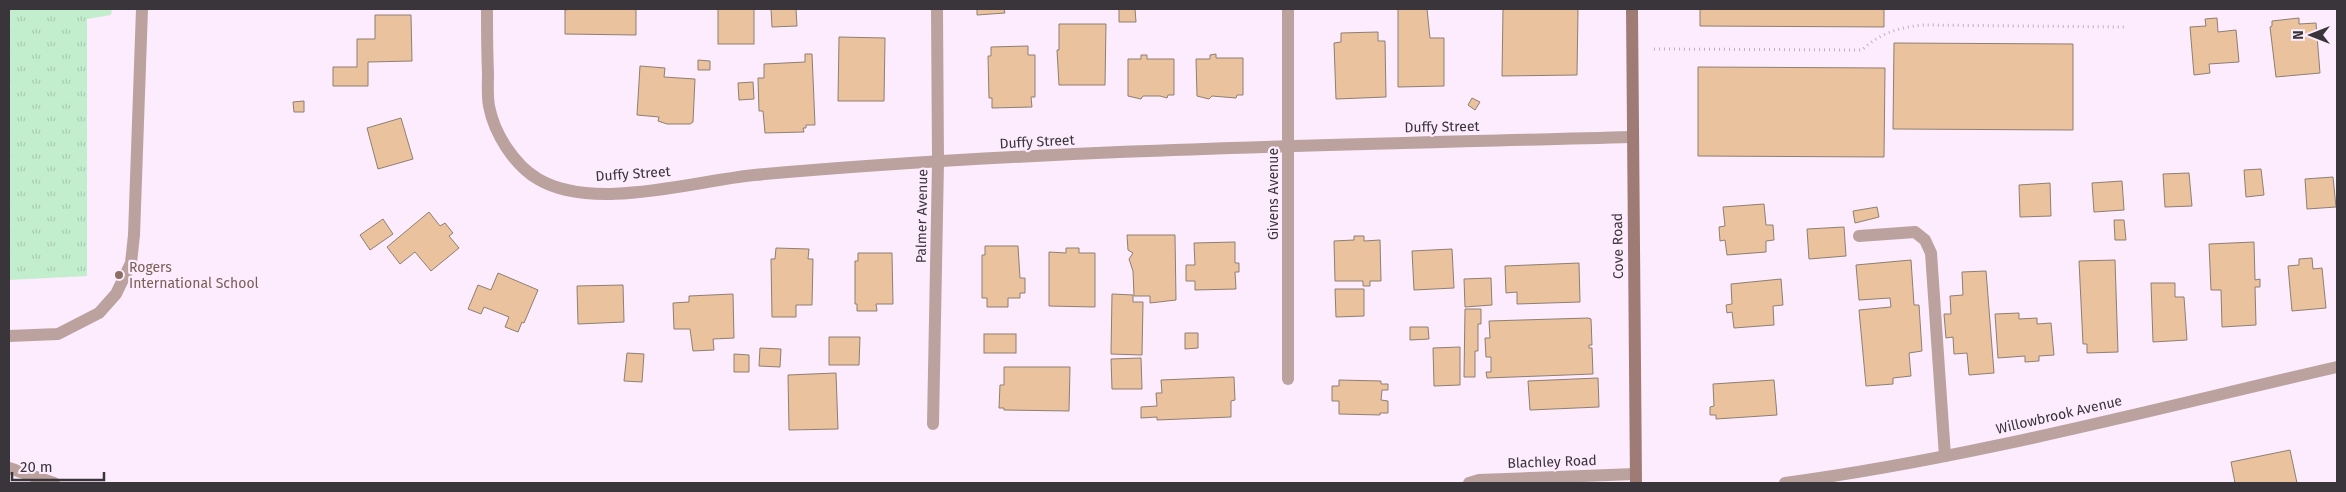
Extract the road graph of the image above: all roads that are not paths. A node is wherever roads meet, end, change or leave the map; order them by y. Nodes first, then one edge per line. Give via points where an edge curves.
1 (142, 9) edge
2 (487, 9) edge
3 (937, 9) edge
4 (1288, 9) edge
5 (1632, 9) edge
6 (1632, 137) junction
7 (1288, 146) junction
8 (938, 162) junction
9 (1860, 236) dead end
10 (9, 336) edge
11 (2337, 367) edge
12 (1288, 379) dead end
13 (933, 424) dead end
14 (1945, 456) junction
15 (9, 468) edge
16 (1636, 479) edge
17 (54, 483) edge
18 (1469, 483) edge
19 (1785, 483) edge

1 - 10 street via 131,263 116,294 99,313 58,334
2 - 8 street, Duffy Street via 489,106 499,133 513,157 538,179 567,190 602,194 751,176
3 - 8 street, Palmer Avenue
4 - 7 street, Givens Avenue
5 - 6 main road, Cove Road
6 - 7 street, Duffy Street
6 - 16 main road, Cove Road
7 - 8 street, Duffy Street
7 - 12 street, Givens Avenue
8 - 13 street, Palmer Avenue
9 - 14 street via 1915,232 1925,240 1931,253
11 - 14 street, Willowbrook Avenue
14 - 19 street, Willowbrook Avenue
15 - 17 street
16 - 18 street, Blachley Road via 1479,480

